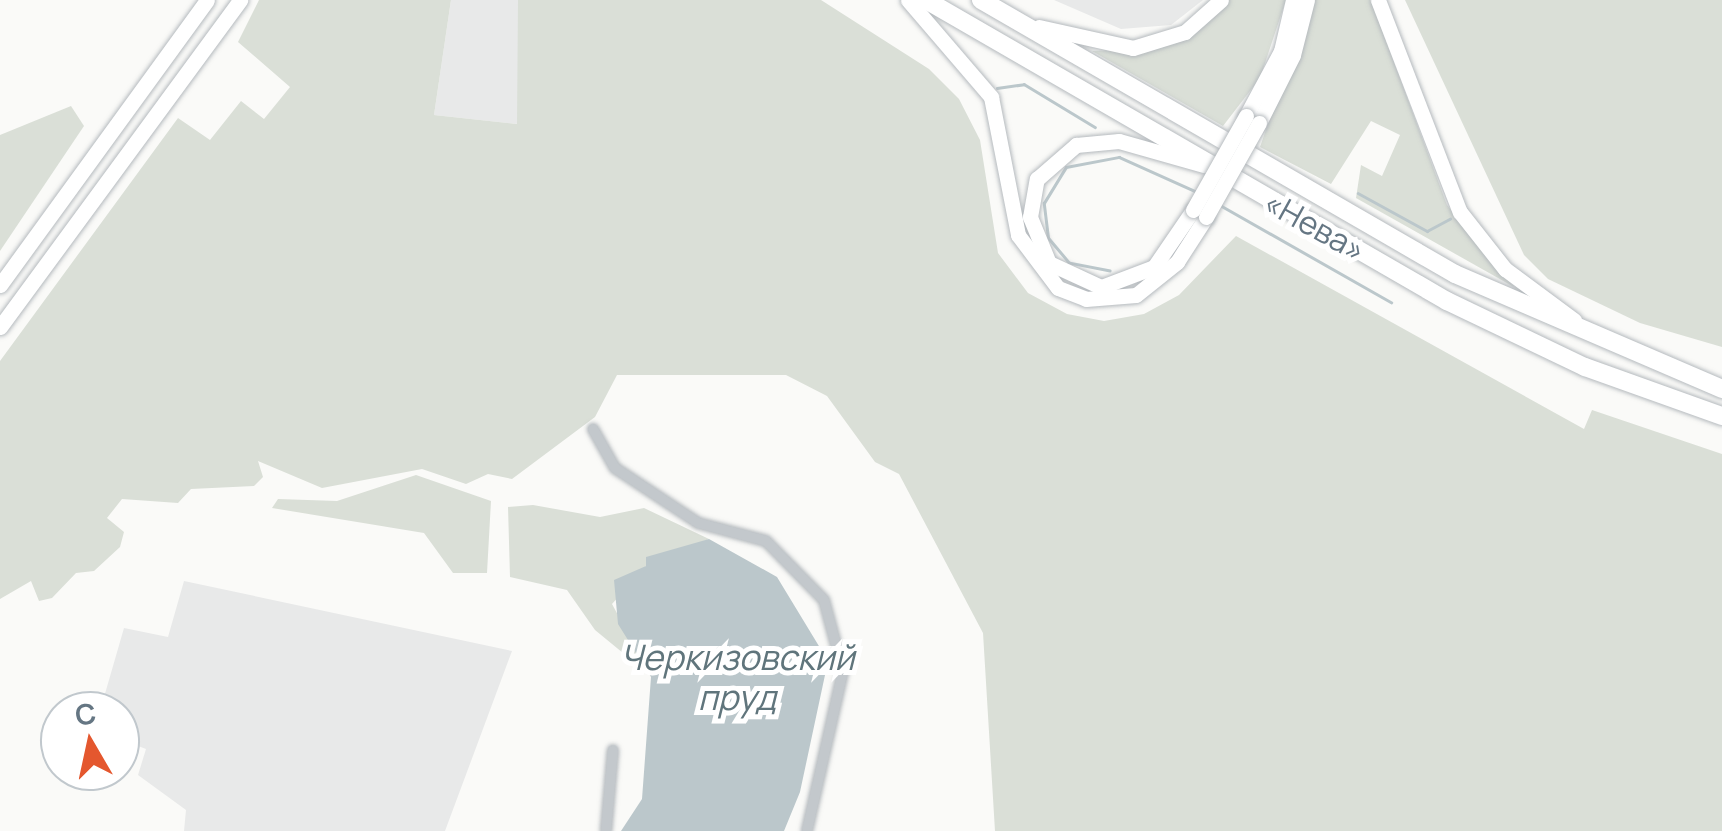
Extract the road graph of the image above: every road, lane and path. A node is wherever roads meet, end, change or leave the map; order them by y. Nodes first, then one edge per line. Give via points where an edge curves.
1 (207, 0) edge
2 (240, 0) edge
3 (908, 0) edge
4 (926, 0) edge
5 (981, 0) edge
6 (1221, 0) edge
7 (1293, 0) edge
8 (1306, 0) edge
9 (1378, 0) edge
10 (1001, 11) junction
11 (1253, 120) junction
12 (1212, 168) junction
13 (1200, 214) junction
14 (4, 279) edge
15 (0, 327) edge
16 (1618, 352) junction
17 (1722, 389) edge
18 (1722, 416) edge
19 (593, 430) dead end
20 (613, 750) dead end
21 (606, 831) edge
22 (807, 831) edge

1 - 14 main road
2 - 15 main road
3 - 13 main road via 991,96 1018,235 1058,288 1086,299 1136,294 1177,262
4 - 12 highway, «Нева»
5 - 10 highway, «Нева»
6 - 10 main road via 1185,32 1133,48
7 - 11 main road via 1281,52
8 - 11 main road via 1293,56
9 - 16 main road via 1444,179 1479,241
10 - 16 highway, «Нева» via 1455,274
11 - 13 main road, bridge
12 - 13 main road via 1091,141 1044,168 1030,217 1049,263 1101,287 1154,267
12 - 18 highway, «Нева» via 1447,301
16 - 17 highway, «Нева»
19 - 22 street via 614,468 698,523 766,541 824,600 843,671
20 - 21 street

